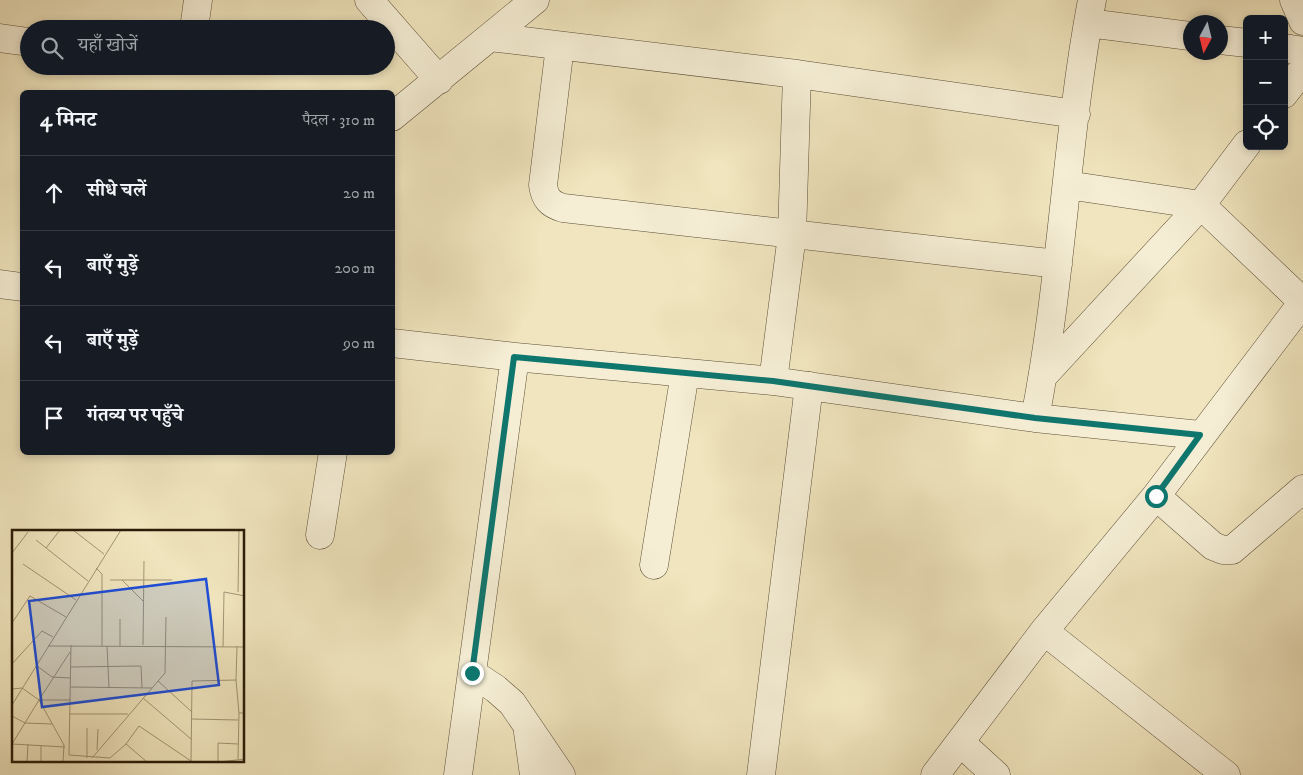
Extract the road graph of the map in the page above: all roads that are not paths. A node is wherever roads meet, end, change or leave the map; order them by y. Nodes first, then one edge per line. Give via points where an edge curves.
1 (198, 0) edge
2 (369, 0) edge
3 (534, 0) edge
4 (1294, 0) edge
5 (1090, 12) edge
6 (195, 20) edge
7 (386, 20) edge
8 (1303, 21) edge
9 (395, 30) edge
10 (1183, 34) edge
11 (0, 38) edge
12 (490, 38) junction
13 (20, 41) edge
14 (1228, 41) edge
15 (1243, 43) edge
16 (560, 46) junction
17 (1288, 48) edge
18 (1303, 50) edge
19 (1303, 69) edge
20 (797, 74) junction
21 (439, 80) junction
22 (1288, 89) edge
23 (1076, 114) junction
24 (395, 115) edge
25 (1243, 149) edge
26 (1067, 184) junction
27 (1200, 206) junction
28 (792, 235) junction
29 (1058, 264) junction
30 (0, 284) edge
31 (20, 287) edge
32 (395, 343) edge
33 (514, 357) junction
34 (685, 373) junction
35 (1044, 375) junction
36 (773, 381) junction
37 (809, 386) junction
38 (1035, 418) junction
39 (1200, 435) junction
40 (333, 455) edge
41 (1303, 489) edge
42 (1156, 496) junction
43 (320, 535) dead end
44 (654, 565) dead end
45 (1044, 631) junction
46 (472, 673) junction
47 (527, 723) junction
48 (961, 743) junction
49 (458, 775) edge
50 (534, 775) edge
51 (561, 775) edge
52 (761, 775) edge
53 (935, 775) edge
54 (996, 775) edge
55 (1226, 775) edge

1 - 6 street
2 - 7 street
3 - 12 street
4 - 8 street
5 - 10 street
5 - 23 street
9 - 21 street
11 - 13 street
12 - 16 street
12 - 21 street
14 - 15 street
16 - 20 street
16 - 28 street via 543,185 544,194 551,204
17 - 18 street
19 - 22 street
20 - 23 street
20 - 28 street
21 - 24 street
23 - 26 street
25 - 27 street
26 - 27 street
26 - 29 street
27 - 35 street
27 - 39 street via 1303,302
28 - 29 street
28 - 36 street
29 - 35 street
30 - 31 street
32 - 33 street
33 - 34 street
33 - 46 street
34 - 36 street
34 - 44 street
35 - 38 street
36 - 37 street
37 - 38 street
37 - 52 street
38 - 39 street
39 - 42 street
40 - 43 street
41 - 42 street via 1232,550 1213,546
42 - 45 street
45 - 48 street
45 - 55 street
46 - 47 street via 512,703
46 - 49 street
47 - 50 street
47 - 51 street
48 - 53 street
48 - 54 street

